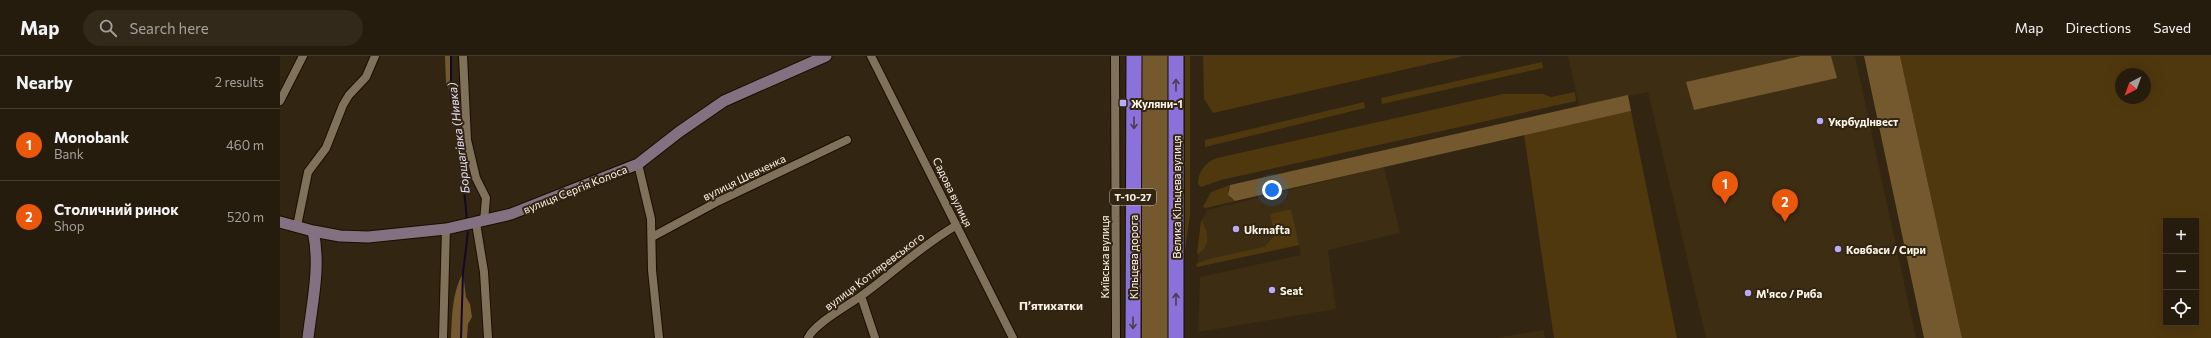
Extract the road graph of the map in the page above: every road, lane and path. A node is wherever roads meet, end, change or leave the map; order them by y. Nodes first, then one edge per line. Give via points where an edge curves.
1 (303, 56) edge
2 (375, 56) edge
3 (463, 56) edge
4 (826, 56) edge
5 (871, 56) edge
6 (1115, 56) edge
7 (1134, 56) edge
8 (1176, 56) edge
9 (280, 101) edge
10 (847, 140) dead end
11 (638, 164) junction
12 (280, 222) edge
13 (480, 222) junction
14 (957, 225) junction
15 (297, 226) junction
16 (446, 229) junction
17 (313, 231) junction
18 (652, 237) junction
19 (861, 296) junction
20 (308, 338) edge
21 (443, 338) edge
22 (488, 338) edge
23 (659, 338) edge
24 (808, 338) edge
25 (875, 338) edge
26 (1014, 338) edge
27 (1116, 338) edge
28 (1133, 338) edge
29 (1176, 338) edge

1 - 9 street
2 - 15 street via 366,77 343,105 326,148 308,172
3 - 13 street via 467,140 476,178 486,198
4 - 11 street, вулиця Сергія Колоса via 724,101
5 - 14 street, Садова вулиця
6 - 27 street, Київська вулиця
7 -> 28 highway, Кільцева дорога / Т-10-27
29 -> 8 highway, Велика Кільцева вулиця
10 - 18 street, вулиця Шевченка via 715,203
11 - 13 street, вулиця Сергія Колоса via 533,206
11 - 18 street via 646,191
12 - 15 street, вулиця Сергія Колоса
13 - 16 street, вулиця Сергія Колоса
13 - 22 street
14 - 19 street, вулиця Котляревського via 916,252
14 - 26 street, Садова вулиця
15 - 17 street, вулиця Сергія Колоса
16 - 17 street, вулиця Сергія Колоса via 368,237 340,236
16 - 21 street
17 - 20 street via 316,260
18 - 23 street via 652,270
19 - 24 street, вулиця Котляревського via 815,329
19 - 25 street

